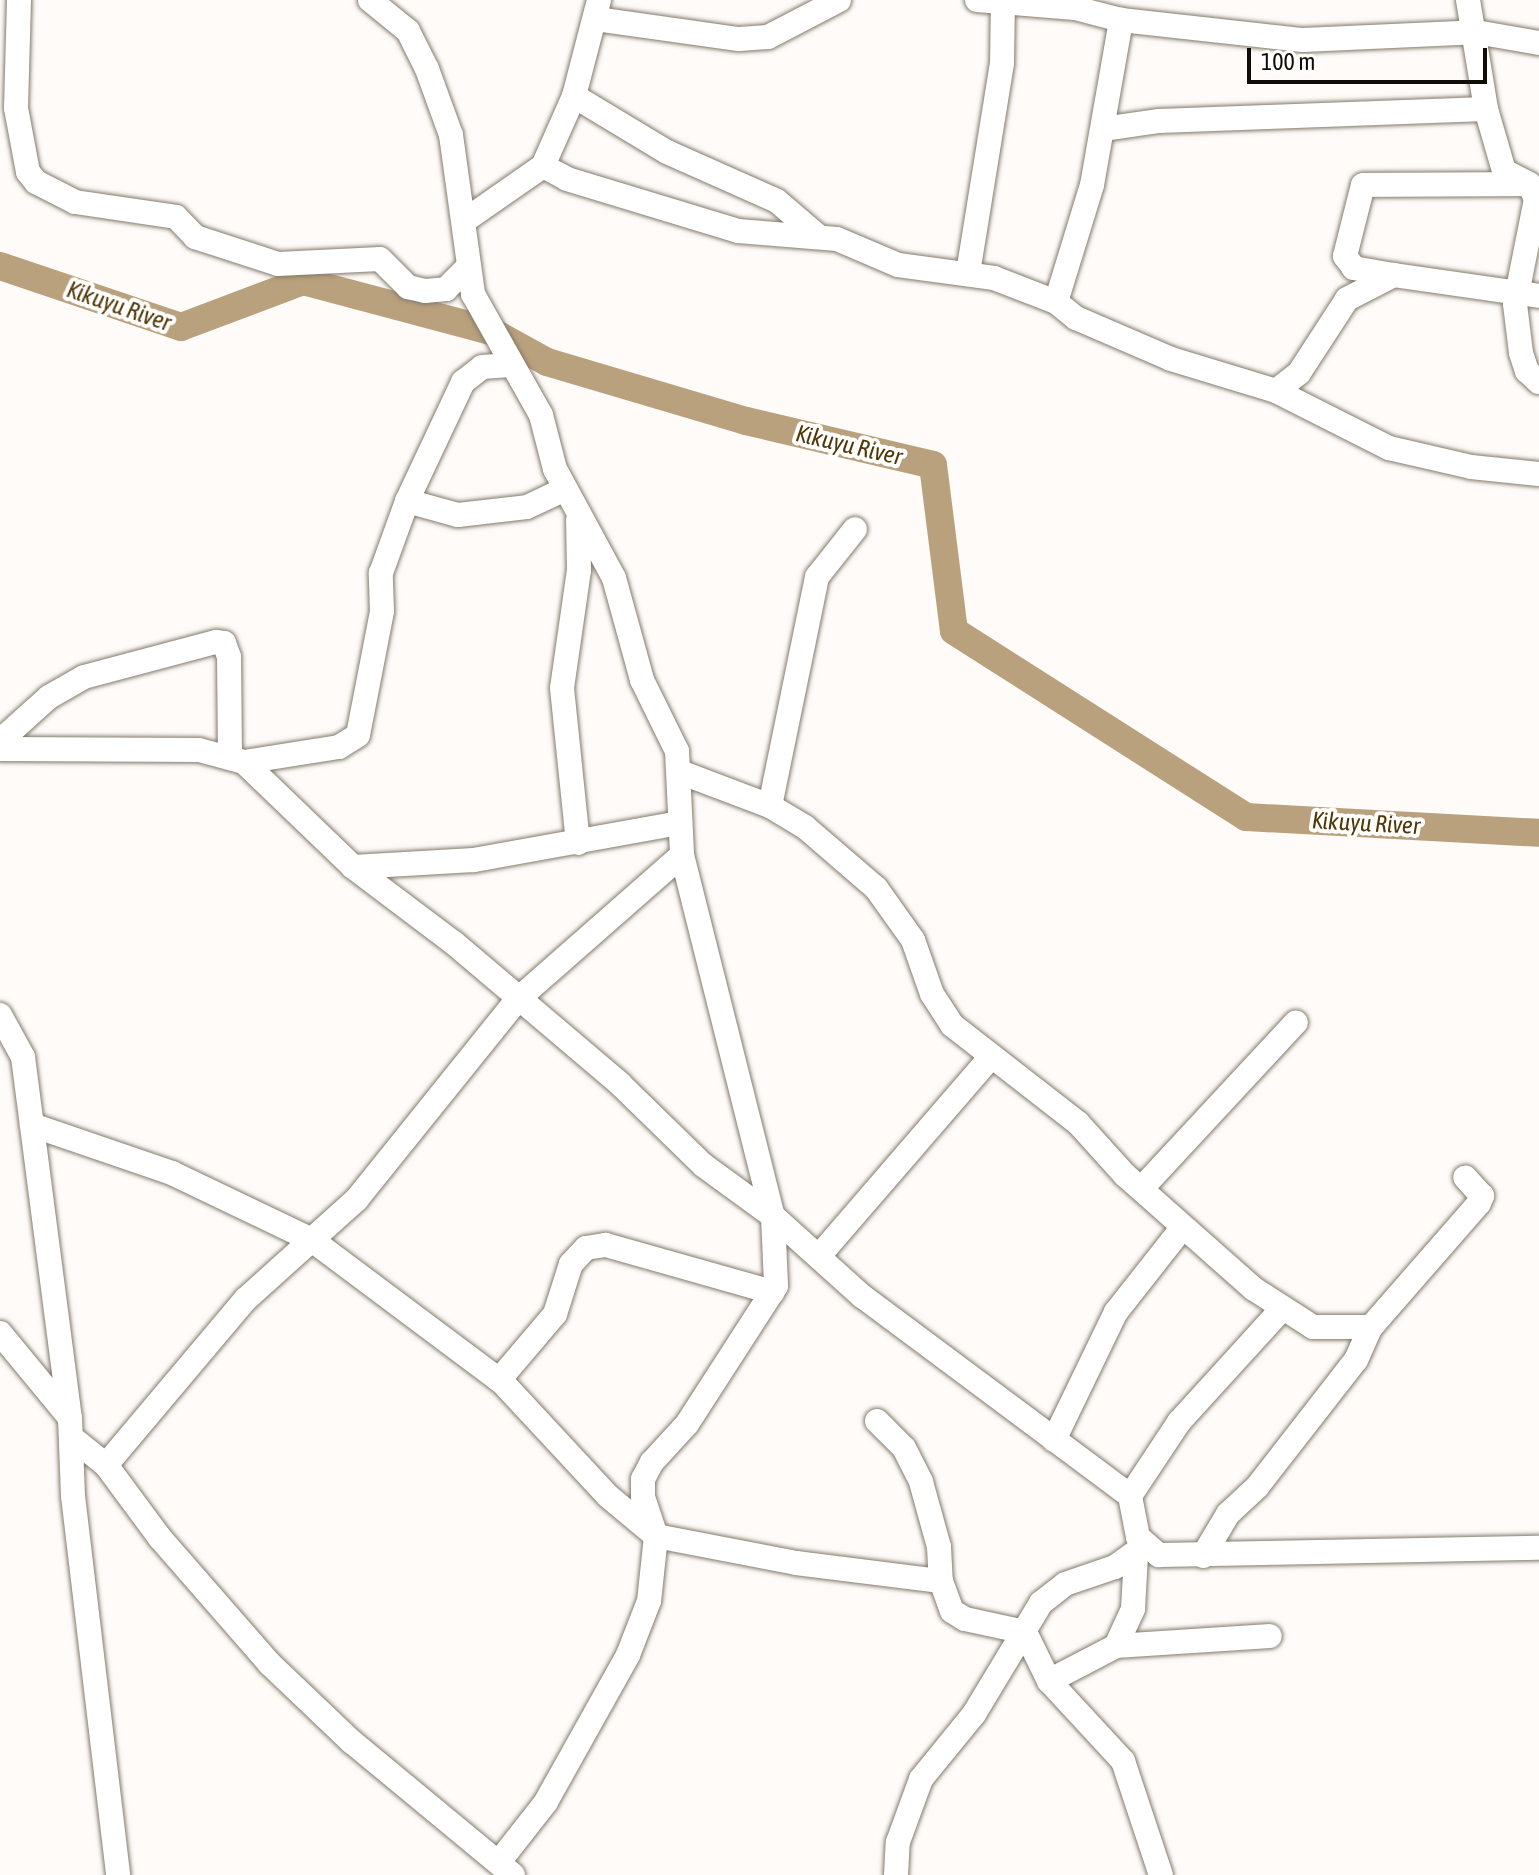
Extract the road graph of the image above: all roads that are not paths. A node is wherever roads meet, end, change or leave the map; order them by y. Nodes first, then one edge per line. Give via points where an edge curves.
1 (19, 0) edge
2 (370, 0) edge
3 (839, 0) edge
4 (977, 0) edge
5 (1468, 0) edge
6 (1003, 2) junction
7 (597, 10) edge
8 (1121, 20) junction
9 (1476, 32) junction
10 (1539, 43) edge
11 (574, 96) junction
12 (1486, 109) junction
13 (1103, 129) junction
14 (543, 166) junction
15 (1529, 184) junction
16 (464, 221) junction
17 (818, 236) junction
18 (467, 268) junction
19 (968, 273) junction
20 (1394, 275) junction
21 (1528, 294) edge
22 (1056, 302) junction
23 (510, 365) junction
24 (1539, 382) edge
25 (1276, 391) junction
26 (1539, 474) edge
27 (565, 489) junction
28 (407, 501) junction
29 (578, 515) junction
30 (855, 529) dead end
31 (0, 741) edge
32 (0, 749) edge
33 (237, 758) junction
34 (680, 772) junction
35 (770, 806) junction
36 (679, 823) junction
37 (578, 843) junction
38 (682, 855) junction
39 (353, 867) junction
40 (518, 999) junction
41 (0, 1015) edge
42 (1296, 1022) dead end
43 (990, 1058) junction
44 (32, 1125) junction
45 (1465, 1177) dead end
46 (1142, 1188) junction
47 (773, 1216) junction
48 (1183, 1227) junction
49 (312, 1240) junction
50 (814, 1252) junction
51 (774, 1289) junction
52 (1281, 1310) junction
53 (1371, 1327) junction
54 (0, 1333) edge
55 (499, 1380) junction
56 (877, 1421) dead end
57 (70, 1428) junction
58 (1054, 1440) junction
59 (106, 1465) junction
60 (1130, 1496) junction
61 (656, 1536) junction
62 (1539, 1548) edge
63 (1140, 1550) junction
64 (1203, 1556) junction
65 (941, 1581) junction
66 (1025, 1632) junction
67 (1270, 1636) dead end
68 (1116, 1646) junction
69 (1049, 1681) junction
70 (506, 1868) edge
71 (118, 1875) edge
72 (896, 1875) edge
73 (1161, 1875) edge

1 - 18 street via 16,108 24,156 36,182 75,202 170,215 195,237 278,264 380,259 408,287 425,291 446,289
2 - 16 street via 408,31 427,69 451,135
3 - 7 street via 768,37 739,39
4 - 6 street
5 - 9 street
6 - 8 street via 1075,8
6 - 19 street via 1002,63
7 - 11 street
8 - 9 street via 1303,40
8 - 13 street via 1111,53
9 - 10 street
9 - 12 street
11 - 14 street
11 - 17 street via 667,152 777,201
12 - 13 street via 1159,121
12 - 15 street via 1504,171
13 - 22 street
14 - 16 street
14 - 17 street via 567,179 738,231
15 - 20 street via 1363,185 1345,256 1354,268
15 - 21 street via 1536,199
16 - 18 street
17 - 19 street via 898,265
18 - 23 street via 473,294
19 - 22 street
20 - 21 street
20 - 25 street via 1347,299 1299,373
21 - 24 street via 1521,353 1527,371
22 - 25 street via 1076,318 1171,359
23 - 27 street via 541,415
23 - 28 street via 482,367 463,382
25 - 26 street via 1389,448 1471,467
27 - 28 street via 527,507 458,515
27 - 29 street
28 - 33 street via 381,573 382,611 358,735 339,747
29 - 34 street via 614,578 642,680 672,736
29 - 37 street via 578,582 562,688
30 - 35 street via 817,577
31 - 33 street via 49,697 84,677 216,642 224,643 229,657
32 - 33 street
33 - 39 street
34 - 35 street
34 - 36 street
35 - 43 street via 805,827 876,888 913,940 941,1013
36 - 37 street
36 - 38 street
37 - 39 street via 474,860
38 - 40 street
38 - 47 street
39 - 40 street
40 - 47 street via 620,1084 703,1165
40 - 49 street via 394,1156
41 - 44 street via 23,1057
42 - 46 street
43 - 46 street via 1088,1132
43 - 50 street
44 - 49 street via 172,1173
44 - 57 street
45 - 53 street via 1482,1196 1479,1203
46 - 48 street
47 - 50 street
47 - 51 street
48 - 52 street
48 - 58 street via 1116,1312
49 - 55 street
49 - 59 street via 246,1299
50 - 51 street
50 - 58 street via 862,1296
51 - 55 street via 606,1245 586,1248 571,1264 555,1314
51 - 61 street via 687,1424 643,1479 643,1497
52 - 53 street via 1313,1327
52 - 60 street via 1179,1422
53 - 64 street via 1356,1360 1257,1487 1228,1514
54 - 57 street
55 - 61 street via 608,1496
56 - 65 street via 904,1448 921,1482 939,1547
57 - 59 street
57 - 71 street via 73,1496
58 - 60 street
59 - 70 street via 160,1538 270,1664 352,1742
60 - 63 street
61 - 65 street via 796,1563
61 - 70 street via 649,1601 628,1655
62 - 64 street
63 - 64 street
63 - 66 street via 1051,1593
63 - 68 street via 1133,1609
65 - 66 street via 952,1611 965,1619
66 - 69 street
66 - 72 street via 974,1714 921,1779 898,1842
67 - 68 street
68 - 69 street
69 - 73 street via 1123,1761

